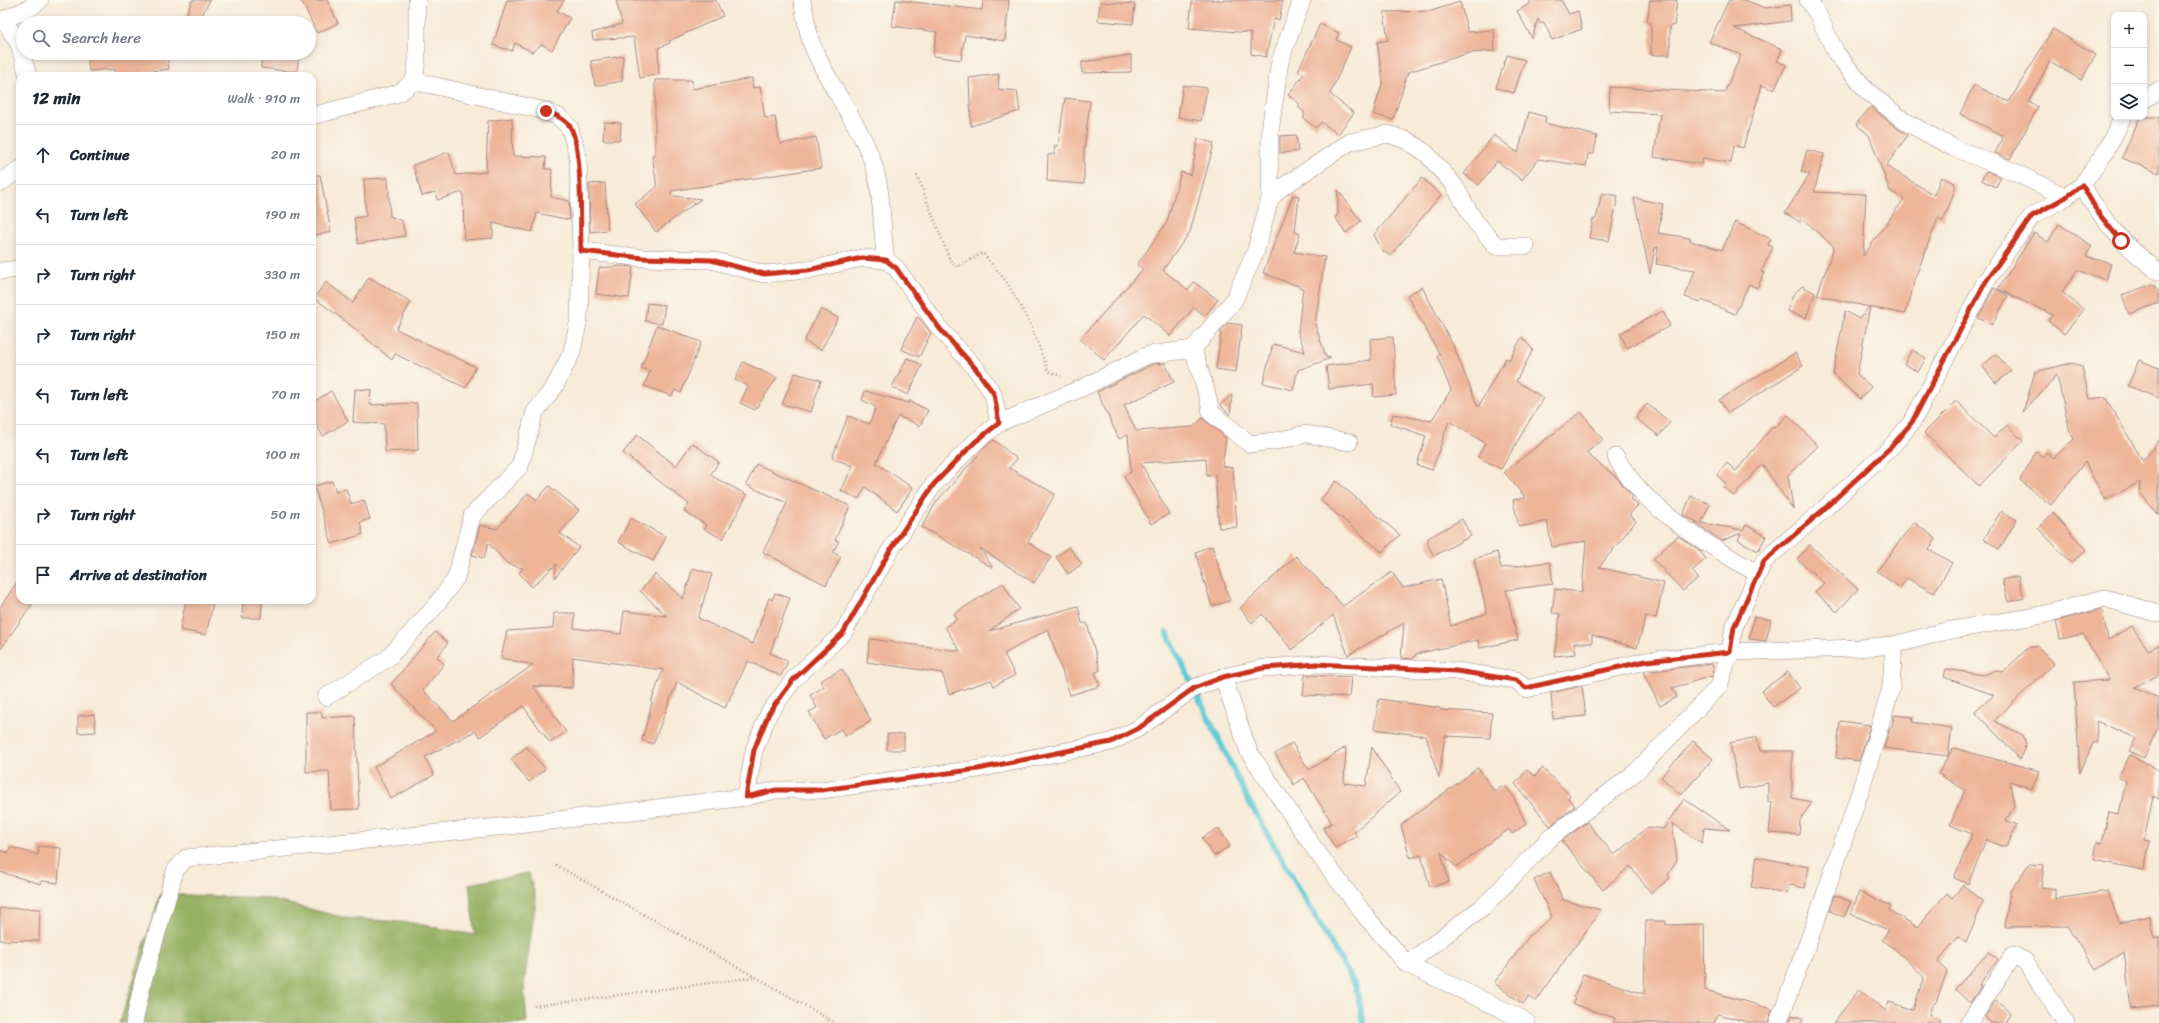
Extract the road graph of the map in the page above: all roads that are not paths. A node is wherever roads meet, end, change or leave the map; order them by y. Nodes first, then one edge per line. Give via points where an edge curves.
1 (40, 0) edge
2 (417, 0) edge
3 (802, 0) edge
4 (1302, 0) edge
5 (1808, 0) edge
6 (2, 21) edge
7 (16, 40) edge
8 (24, 60) edge
9 (27, 72) edge
10 (414, 80) junction
11 (2159, 90) edge
12 (2147, 98) edge
13 (316, 115) edge
14 (2122, 120) edge
15 (16, 172) edge
16 (0, 183) edge
17 (2082, 185) junction
18 (2066, 197) junction
19 (1270, 199) junction
20 (1526, 246) dead end
21 (581, 251) junction
22 (886, 260) junction
23 (16, 269) edge
24 (0, 271) edge
25 (2159, 272) edge
26 (1193, 349) junction
27 (999, 423) junction
28 (1349, 442) dead end
29 (1616, 457) dead end
30 (1758, 574) junction
31 (2159, 614) edge
32 (1894, 645) junction
33 (1730, 652) junction
34 (1223, 677) junction
35 (326, 697) dead end
36 (746, 797) junction
37 (1407, 964) junction
38 (134, 1023) edge
39 (1527, 1023) edge
40 (1778, 1023) edge
41 (1969, 1023) edge
42 (2066, 1023) edge

1 - 6 street via 30,8
2 - 10 street via 417,61
3 - 22 street via 811,42 851,115 874,166
4 - 19 street via 1280,61 1270,131
5 - 18 street via 1836,53 1866,90 1904,121 1952,147 2012,171
6 - 7 street
8 - 9 street
10 - 13 street via 400,92
10 - 21 street via 559,116 570,128 578,157
11 - 12 street
14 - 17 street via 2106,151
15 - 16 street
17 - 18 street
17 - 25 street via 2099,214 2121,241
18 - 30 street via 2032,216 1986,281 1912,422 1882,456 1764,561
19 - 20 street via 1278,190 1350,142 1388,134 1408,141 1426,153 1454,185 1474,220 1496,246
19 - 26 street via 1256,250 1234,300
21 - 22 street via 643,258 711,260 764,274 808,270 862,258
21 - 35 street via 578,319 572,352 555,386 535,412 520,466 472,516 456,578 433,609 388,658
22 - 27 street via 896,268 940,329 976,369 994,394
23 - 24 street
26 - 27 street via 1148,355 1082,388
26 - 28 street via 1209,397 1211,413 1250,444 1306,434
27 - 36 street via 975,442 934,484 891,549 843,633 794,679 769,713 754,750
29 - 30 street via 1624,473 1667,515 1696,537
30 - 33 street via 1734,627
31 - 32 street via 2105,598 2042,615 1946,631
32 - 33 street
32 - 40 street via 1891,688 1861,789
33 - 34 street via 1646,661 1526,688 1516,680 1456,671 1316,664 1264,668
33 - 37 street via 1719,686 1636,772 1550,838 1484,906
34 - 36 street via 1194,688 1139,728 1111,742 978,769 821,790 776,790
34 - 37 street via 1249,752 1316,851 1367,918
36 - 38 street via 518,825 186,858 175,871 143,981
37 - 39 street
41 - 42 street via 2013,955 2025,961

